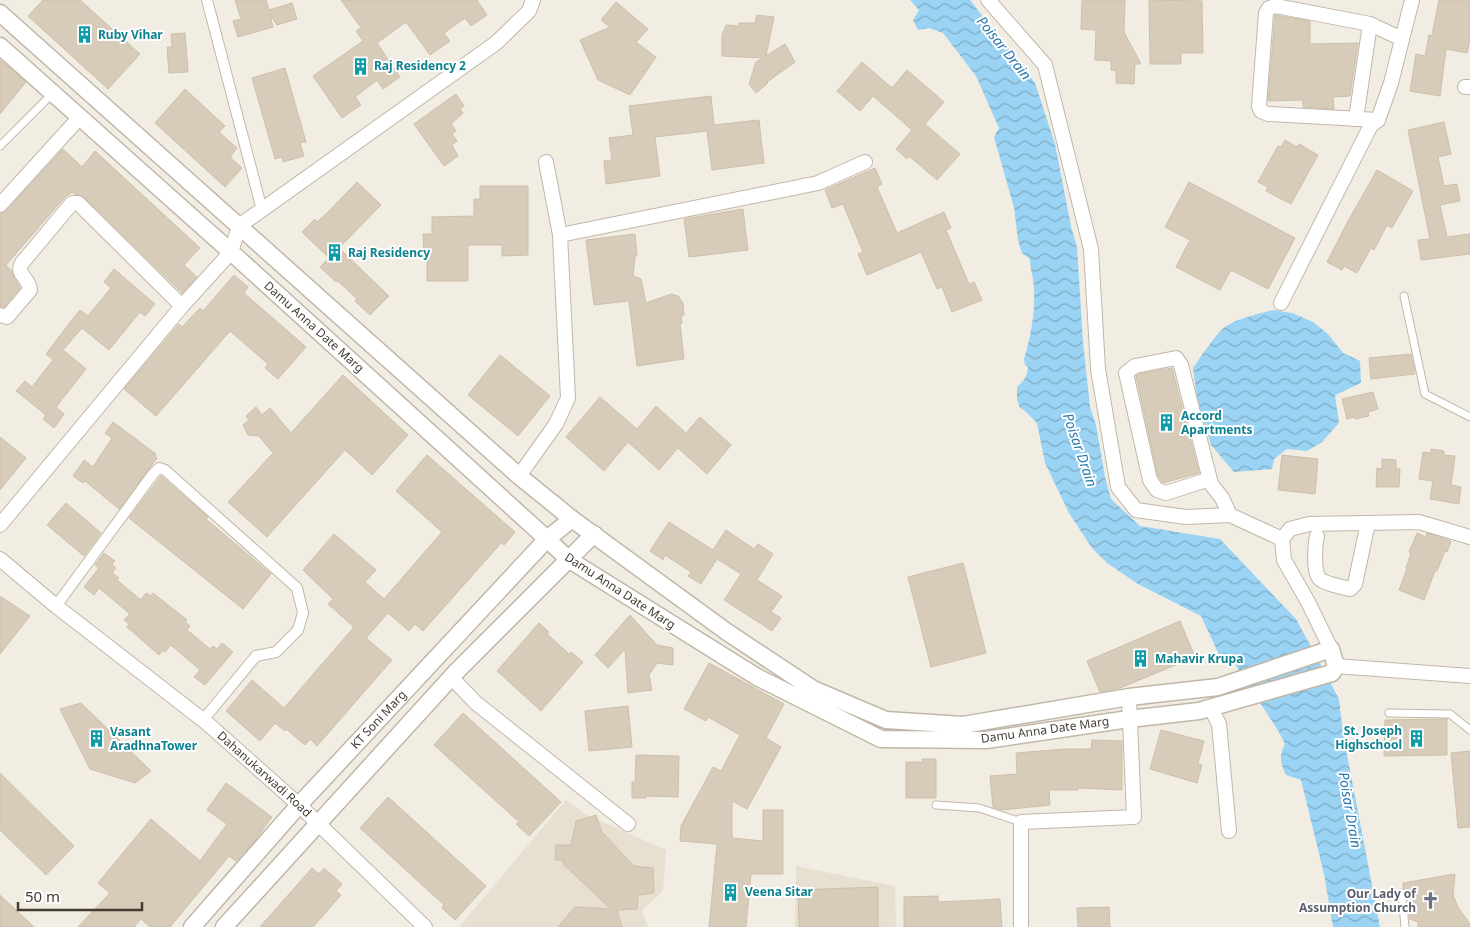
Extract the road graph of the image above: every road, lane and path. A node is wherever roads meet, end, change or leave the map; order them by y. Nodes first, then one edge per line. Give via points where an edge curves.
1 (207, 0) edge
2 (533, 0) edge
3 (988, 0) edge
4 (1412, 0) edge
5 (3, 21) edge
6 (1370, 24) junction
7 (1402, 39) junction
8 (0, 46) edge
9 (53, 93) junction
10 (80, 118) junction
11 (1356, 119) junction
12 (1378, 120) junction
13 (0, 146) edge
14 (546, 162) dead end
15 (865, 162) dead end
16 (0, 205) edge
17 (262, 210) junction
18 (239, 226) junction
19 (560, 235) junction
20 (231, 252) junction
21 (1404, 296) dead end
22 (1281, 303) dead end
23 (182, 306) junction
24 (0, 315) edge
25 (1470, 417) edge
26 (519, 476) junction
27 (1210, 479) junction
28 (1230, 515) junction
29 (572, 519) junction
30 (0, 525) edge
31 (1367, 528) junction
32 (594, 534) junction
33 (1284, 536) junction
34 (1317, 536) junction
35 (1470, 537) edge
36 (547, 539) junction
37 (0, 559) edge
38 (568, 559) junction
39 (56, 606) junction
40 (1325, 651) junction
41 (1334, 670) junction
42 (1470, 676) edge
43 (451, 677) junction
44 (1129, 697) junction
45 (1210, 707) junction
46 (1389, 713) dead end
47 (1129, 719) junction
48 (203, 720) junction
49 (1470, 730) edge
50 (299, 805) junction
51 (936, 805) dead end
52 (1021, 822) junction
53 (318, 824) junction
54 (628, 824) dead end
55 (1228, 831) dead end
56 (1402, 893) dead end
57 (192, 927) edge
58 (224, 927) edge
59 (425, 927) edge
60 (1021, 927) edge
61 (1406, 927) edge

1 - 17 street
2 - 17 street via 529,11 496,43
3 - 28 street via 1045,66 1092,249 1098,369 1118,487 1136,510 1186,517
4 - 7 street
5 - 18 street, Damu Anna Date Marg
6 - 7 street
6 - 11 street
6 - 11 street via 1276,6 1269,8 1265,17 1260,111
7 - 12 street
8 - 9 street, Damu Anna Date Marg
9 - 10 street, Damu Anna Date Marg
9 - 13 lane
10 - 16 street
10 - 20 street, Damu Anna Date Marg
11 - 12 street
12 - 22 street via 1371,125
14 - 19 street
15 - 19 street via 818,184
17 - 18 street
18 - 20 street
18 - 26 street, Damu Anna Date Marg
19 - 26 street via 568,398 556,424
20 - 23 street
20 - 36 street, Damu Anna Date Marg
21 - 25 lane via 1424,394
23 - 24 street via 78,202 72,203 22,263 20,271 30,284 30,290 7,318
23 - 30 street
26 - 29 street, Damu Anna Date Marg
27 - 27 street via 1181,365 1176,358 1135,366 1126,373 1150,480 1157,490 1166,493
27 - 28 street
28 - 33 street
29 - 32 street, Damu Anna Date Marg
29 - 36 street, KT Soni Marg
31 - 33 street via 1309,524 1290,529
31 - 34 street via 1324,528
31 - 34 street via 1355,584 1350,589 1320,580 1316,575
31 - 35 street via 1419,522
32 - 38 street, KT Soni Marg
32 - 44 street, Damu Anna Date Marg via 727,632 812,689 886,720 963,725
33 - 34 street
33 - 40 street via 1284,560 1308,602
36 - 38 street, Damu Anna Date Marg
36 - 50 street, KT Soni Marg
37 - 39 street, Dahanukarwadi Road
38 - 43 street, KT Soni Marg
38 - 47 street, Damu Anna Date Marg via 757,676 881,739 986,740
39 - 48 street, Dahanukarwadi Road
39 - 48 street via 153,474 159,468 165,470 297,588 303,613 298,630 276,652 256,656
40 - 41 street
40 - 44 street, Damu Anna Date Marg via 1218,687
41 - 42 street
41 - 45 street, Damu Anna Date Marg
43 - 53 street, KT Soni Marg
43 - 54 street via 476,703
44 - 47 street
45 - 47 street, Damu Anna Date Marg via 1199,712
45 - 55 street via 1219,724
46 - 49 lane via 1450,714
47 - 52 street via 1134,817
48 - 50 street, Dahanukarwadi Road
50 - 53 street, Dahanukarwadi Road
50 - 57 street, KT Soni Marg
51 - 52 lane via 979,808
52 - 60 street
53 - 58 street, KT Soni Marg
53 - 59 street, Dahanukarwadi Road
56 - 61 lane

